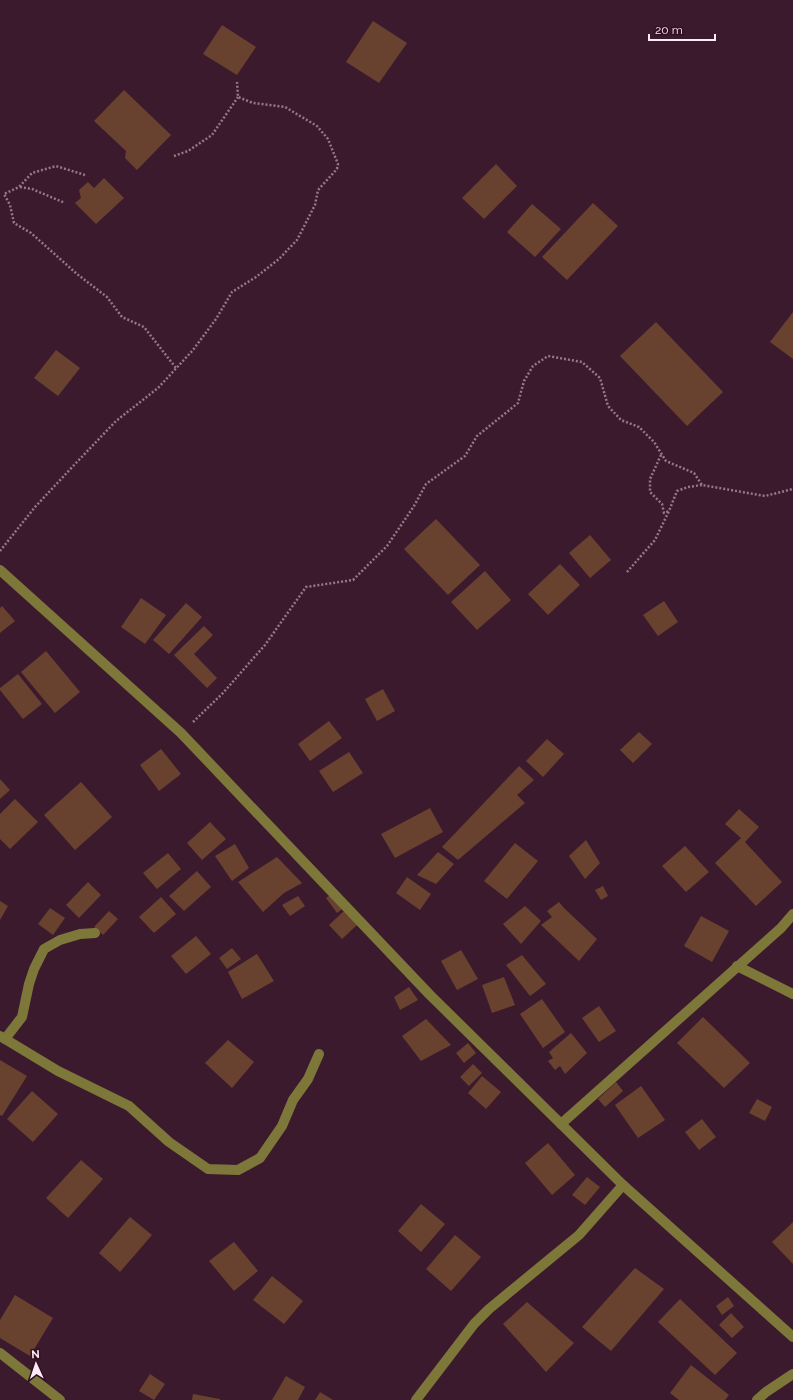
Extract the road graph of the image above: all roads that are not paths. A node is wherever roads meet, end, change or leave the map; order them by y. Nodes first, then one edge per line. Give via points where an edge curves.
1 (0, 570) edge
2 (793, 914) edge
3 (95, 932) dead end
4 (737, 966) junction
5 (793, 994) edge
6 (2, 1037) edge
7 (319, 1054) dead end
8 (561, 1124) junction
9 (623, 1184) junction
10 (793, 1337) edge
11 (0, 1353) edge
12 (793, 1374) edge
13 (60, 1400) edge
14 (416, 1400) edge
15 (757, 1400) edge

1 - 8 street via 181,733 430,995
2 - 4 street via 781,928
3 - 6 street via 60,940 44,949 29,984 22,1017
4 - 5 street
4 - 8 street
6 - 7 street via 58,1071 129,1106 169,1142 208,1170 238,1170 260,1158 282,1126 293,1100 308,1079
8 - 9 street
9 - 10 street
9 - 14 street via 578,1235 474,1324
11 - 13 street
12 - 15 street

